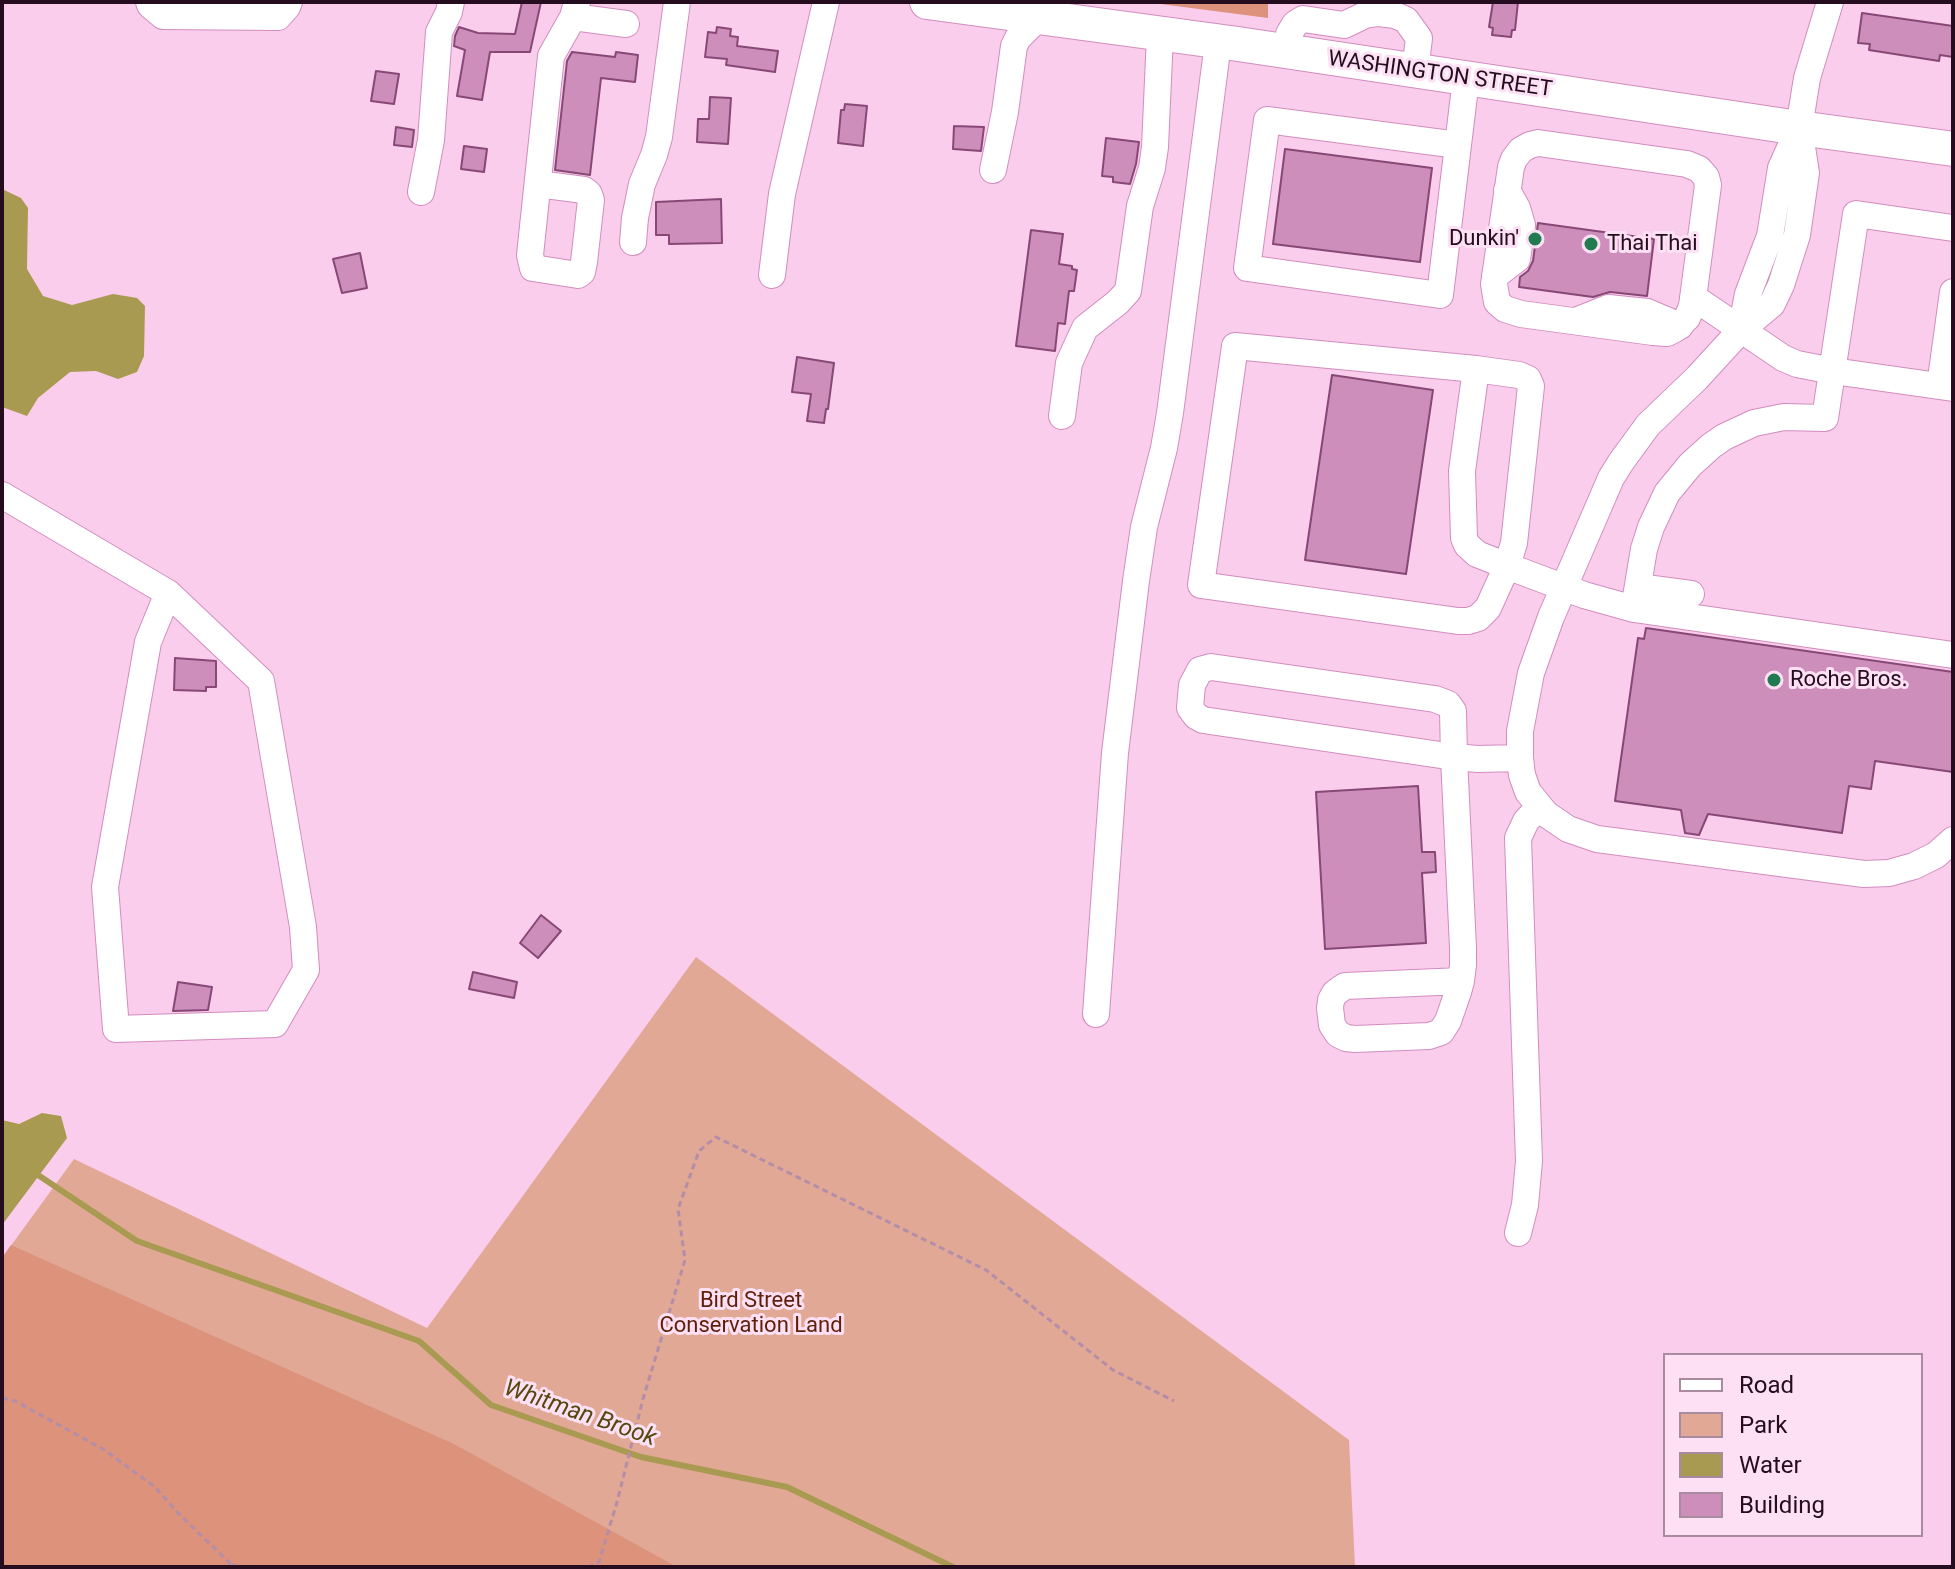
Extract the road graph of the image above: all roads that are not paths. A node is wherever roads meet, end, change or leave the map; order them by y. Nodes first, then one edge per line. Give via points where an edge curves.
1 (149, 2) edge
2 (289, 2) edge
3 (451, 2) edge
4 (677, 2) edge
5 (826, 2) edge
6 (927, 2) edge
7 (1830, 2) edge
8 (575, 9) edge
9 (1038, 18) junction
10 (626, 24) dead end
11 (1344, 25) junction
12 (1160, 35) junction
13 (1218, 43) junction
14 (1287, 52) junction
15 (1339, 60) junction
16 (1415, 71) junction
17 (1466, 79) junction
18 (1799, 128) junction
19 (1458, 145) junction
20 (1953, 149) edge
21 (993, 170) dead end
22 (538, 184) dead end
23 (421, 192) dead end
24 (1953, 228) edge
25 (633, 242) dead end
26 (772, 275) dead end
27 (1953, 292) edge
28 (1693, 297) junction
29 (1741, 330) junction
30 (1476, 369) junction
31 (1833, 371) junction
32 (1946, 387) edge
33 (1062, 416) dead end
34 (2, 495) edge
35 (1507, 566) junction
36 (1563, 587) junction
37 (168, 593) junction
38 (1691, 594) dead end
39 (1636, 598) junction
40 (1953, 655) edge
41 (1454, 757) junction
42 (1520, 758) junction
43 (1545, 813) junction
44 (1953, 840) edge
45 (1461, 981) junction
46 (1096, 1014) dead end
47 (1518, 1233) dead end

1 - 2 street via 163,16 263,17 278,17
3 - 23 street via 439,32 431,140
4 - 25 street via 659,137 642,184
5 - 26 street via 782,194
6 - 9 main road, WASHINGTON STREET
7 - 18 street via 1807,78
8 - 10 street
8 - 22 street via 551,56
9 - 12 main road, WASHINGTON STREET
9 - 21 street via 1014,46
11 - 14 street via 1303,19 1289,34
11 - 15 street
11 - 16 street via 1379,13 1406,20 1419,38
12 - 13 main road, WASHINGTON STREET
12 - 33 street via 1155,147 1128,291 1085,328 1069,363
13 - 14 main road, WASHINGTON STREET
13 - 46 street via 1170,413 1144,527 1130,628
14 - 15 main road, WASHINGTON STREET
15 - 16 main road, WASHINGTON STREET
16 - 17 main road, WASHINGTON STREET
17 - 18 main road, WASHINGTON STREET
17 - 19 street
18 - 20 main road, WASHINGTON STREET
18 - 29 street via 1806,173 1791,258 1772,304
19 - 19 street via 1267,120 1247,268 1440,295
24 - 31 street via 1856,214
27 - 32 street
28 - 28 street via 1680,326 1661,333 1584,317 1521,314 1501,306 1495,276 1507,190 1521,150 1534,144 1696,167 1708,185
28 - 29 street
29 - 31 street via 1789,361
29 - 36 street via 1648,425 1621,462
30 - 35 street via 1462,471 1464,538 1477,554
30 - 35 street via 1519,375 1531,386
30 - 35 street via 1235,346 1201,585 1468,621 1488,608
31 - 32 street
31 - 39 street via 1825,418 1754,423 1724,437 1690,465 1658,510 1644,549
34 - 37 street
35 - 36 street
36 - 39 street via 1612,604
36 - 42 street via 1527,687
37 - 37 street via 261,681 306,970 275,1024 116,1029 105,887 148,642
38 - 39 street
39 - 40 street
41 - 41 street via 1454,715 1440,700 1211,667 1200,670 1192,685 1190,708 1203,720
41 - 42 street
41 - 45 street
42 - 43 street via 1525,783
43 - 44 street via 1568,829 1597,839 1864,874 1914,866
43 - 47 street via 1526,821 1518,838 1529,1161
45 - 45 street via 1445,1027 1435,1035 1351,1039 1332,1025 1331,1000 1345,986

